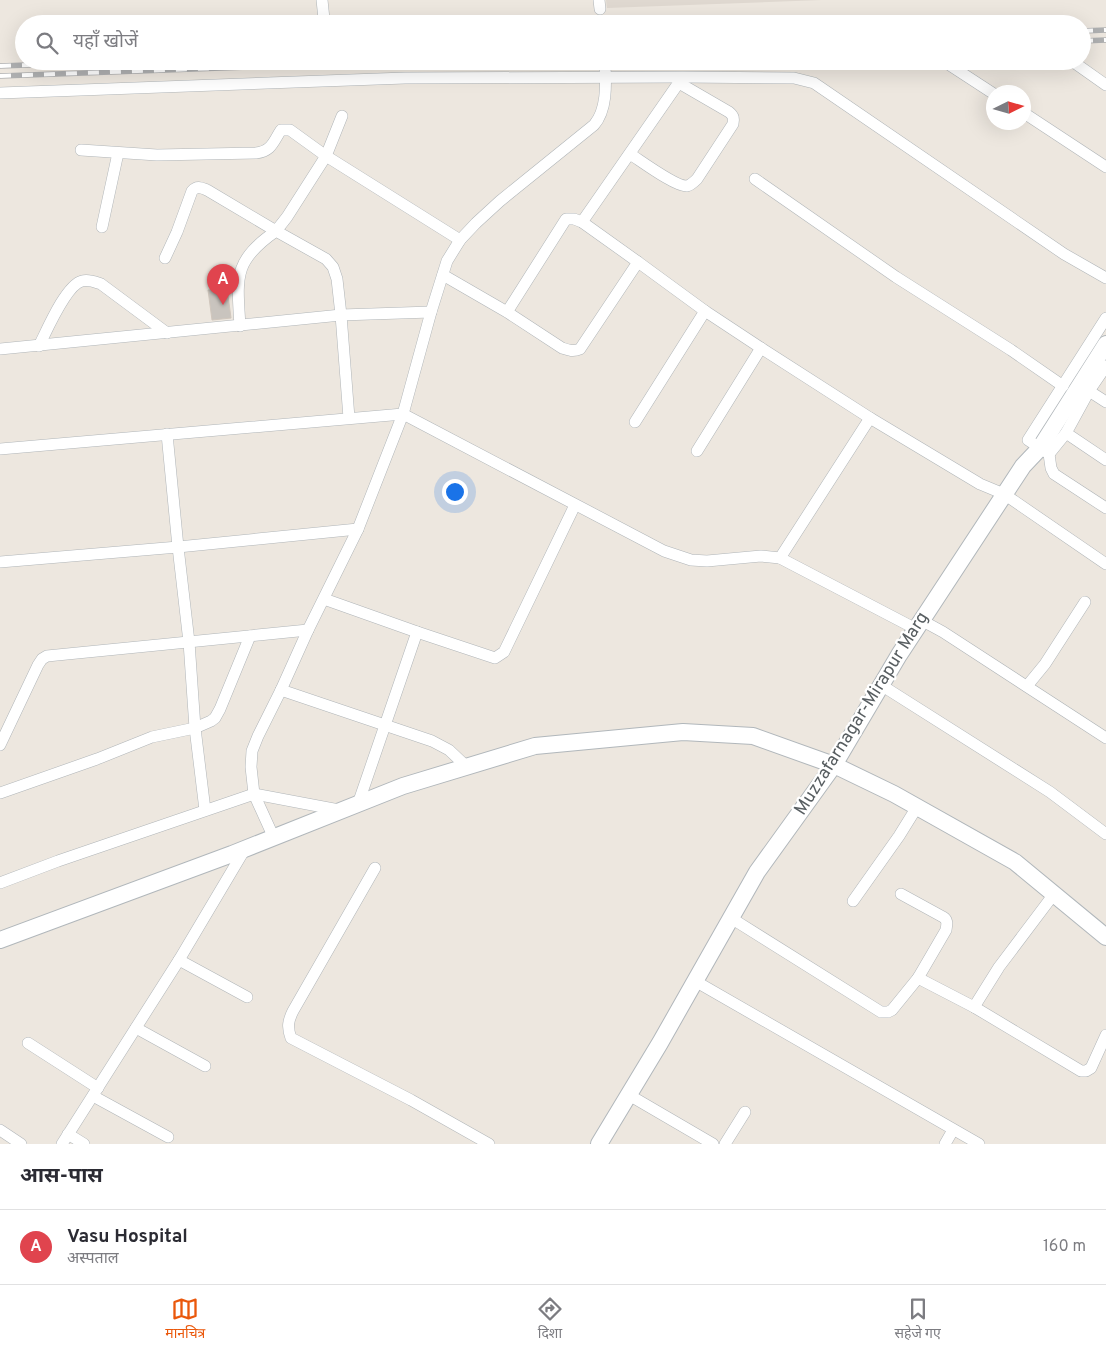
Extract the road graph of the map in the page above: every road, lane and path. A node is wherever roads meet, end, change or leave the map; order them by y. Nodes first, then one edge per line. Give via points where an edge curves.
1 (322, 0) edge
2 (324, 15) edge
3 (957, 70) edge
4 (1085, 70) edge
5 (605, 72) junction
6 (681, 80) junction
7 (1106, 85) edge
8 (986, 89) edge
9 (0, 93) edge
10 (342, 116) dead end
11 (1031, 118) edge
12 (81, 150) dead end
13 (118, 153) junction
14 (630, 154) junction
15 (326, 156) junction
16 (1106, 166) edge
17 (755, 179) dead end
18 (582, 222) junction
19 (102, 227) dead end
20 (276, 230) junction
21 (460, 240) junction
22 (165, 258) dead end
23 (638, 262) junction
24 (443, 275) junction
25 (1106, 278) edge
26 (431, 312) junction
27 (507, 312) junction
28 (705, 312) junction
29 (341, 315) junction
30 (1106, 318) edge
31 (240, 326) junction
32 (167, 333) junction
33 (1106, 344) edge
34 (39, 346) junction
35 (761, 348) junction
36 (0, 349) edge
37 (1106, 366) edge
38 (1063, 386) junction
39 (1089, 391) junction
40 (1106, 402) edge
41 (403, 414) junction
42 (349, 418) junction
43 (870, 418) junction
44 (635, 422) dead end
45 (1066, 433) junction
46 (167, 434) junction
47 (0, 449) edge
48 (697, 451) dead end
49 (1044, 451) junction
50 (1106, 460) edge
51 (1004, 494) junction
52 (575, 505) junction
53 (1106, 508) edge
54 (358, 529) junction
55 (178, 547) junction
56 (780, 558) junction
57 (0, 562) edge
58 (1106, 564) edge
59 (324, 599) junction
60 (1085, 602) dead end
61 (918, 625) junction
62 (308, 630) junction
63 (417, 632) junction
64 (250, 636) junction
65 (189, 642) junction
66 (881, 685) junction
67 (1027, 686) junction
68 (281, 690) junction
69 (385, 725) junction
70 (196, 728) junction
71 (1106, 738) edge
72 (0, 746) edge
73 (834, 765) junction
74 (467, 767) junction
75 (0, 794) edge
76 (254, 794) junction
77 (358, 804) junction
78 (916, 807) junction
79 (205, 810) junction
80 (341, 811) junction
81 (1106, 834) edge
82 (274, 838) junction
83 (245, 849) junction
84 (376, 868) dead end
85 (0, 883) edge
86 (901, 894) dead end
87 (1054, 894) junction
88 (853, 901) dead end
89 (731, 918) junction
90 (1106, 937) edge
91 (0, 940) edge
92 (179, 960) junction
93 (918, 978) junction
94 (695, 981) junction
95 (247, 997) dead end
96 (974, 1007) junction
97 (136, 1028) junction
98 (1106, 1035) edge
99 (28, 1043) dead end
100 (205, 1066) dead end
101 (95, 1092) junction
102 (628, 1094) junction
103 (745, 1112) dead end
104 (0, 1130) edge
105 (953, 1130) junction
106 (168, 1137) dead end
107 (65, 1139) edge
108 (20, 1144) edge
109 (84, 1144) edge
110 (489, 1144) edge
111 (599, 1144) edge
112 (713, 1144) edge
113 (725, 1144) edge
114 (945, 1144) edge
115 (979, 1144) edge

1 - 2 street
3 - 8 street
4 - 7 street
5 - 6 street
5 - 9 street
5 - 21 street via 603,106 594,125 500,201
6 - 14 street
6 - 14 street via 729,112 734,119 697,179 688,186 675,183
6 - 25 street via 794,78 814,83 1064,254
10 - 15 street
11 - 16 street
12 - 13 street
13 - 15 street via 261,152 270,148 281,130 287,129
13 - 19 street
14 - 18 street
15 - 20 street
15 - 21 street
17 - 38 street via 896,277
18 - 23 street
18 - 27 street via 570,218 564,221
20 - 22 street via 208,190 194,188
20 - 29 street via 330,262 337,279
20 - 31 street via 254,248 242,267 238,288
21 - 24 street via 447,261
23 - 27 street via 580,349 562,348
23 - 28 street
24 - 26 street
24 - 27 street
26 - 29 street
26 - 41 street
28 - 35 street
28 - 44 street
29 - 31 street
29 - 42 street
30 - 38 street
31 - 32 street
32 - 34 street
32 - 34 street via 101,284 83,280 65,296
33 - 49 main road, Muzzafarnagar-Mirapur Marg
34 - 36 street
35 - 43 street
35 - 48 street
37 - 39 street
38 - 49 street via 1028,440
39 - 40 street
39 - 45 street
41 - 42 street
41 - 52 street
41 - 54 street
42 - 46 street
43 - 51 street via 980,484
43 - 56 street
45 - 49 street
45 - 50 street
46 - 47 street
46 - 55 street
49 - 51 main road, Muzzafarnagar-Mirapur Marg via 1023,466
49 - 53 street via 1052,472
51 - 58 street
51 - 61 main road, Muzzafarnagar-Mirapur Marg
52 - 56 street via 664,551 691,560
52 - 63 street via 504,652 495,658
54 - 55 street
54 - 59 street
55 - 57 street
55 - 65 street
56 - 61 street
59 - 62 street
59 - 63 street
60 - 67 street
61 - 66 main road, Muzzafarnagar-Mirapur Marg
61 - 67 street via 943,632
62 - 64 street
62 - 68 street
63 - 69 street
64 - 65 street
64 - 70 street via 218,714
65 - 70 street
65 - 72 street via 47,656 38,665
66 - 73 main road, Muzzafarnagar-Mirapur Marg
66 - 81 street via 1050,792
67 - 71 street
68 - 69 street
68 - 76 street via 252,751
69 - 74 street via 442,745
69 - 77 street
70 - 75 street via 152,737
70 - 79 street
73 - 74 main road via 753,736 683,732 535,746
73 - 78 main road
73 - 89 main road, Muzzafarnagar-Mirapur Marg via 758,872
74 - 77 main road via 403,786
76 - 79 street
76 - 80 street
76 - 82 street
77 - 80 main road
78 - 87 main road via 1015,862
78 - 88 street
79 - 85 street
80 - 82 main road
82 - 83 main road
83 - 91 main road
83 - 92 street
84 - 110 street via 292,1011 288,1021 291,1038
86 - 93 street via 943,916 947,924
87 - 90 main road
87 - 96 street via 999,966
89 - 93 street via 881,1012 892,1010
89 - 94 main road, Muzzafarnagar-Mirapur Marg
92 - 95 street
92 - 97 street
93 - 96 street
94 - 102 main road, Muzzafarnagar-Mirapur Marg
94 - 105 street
96 - 98 street via 1081,1071 1090,1068
97 - 100 street
97 - 101 street
99 - 101 street
101 - 106 street
101 - 107 street
102 - 111 main road, Muzzafarnagar-Mirapur Marg
102 - 112 street
103 - 113 street
104 - 108 street
105 - 114 street
105 - 115 street
107 - 109 street

